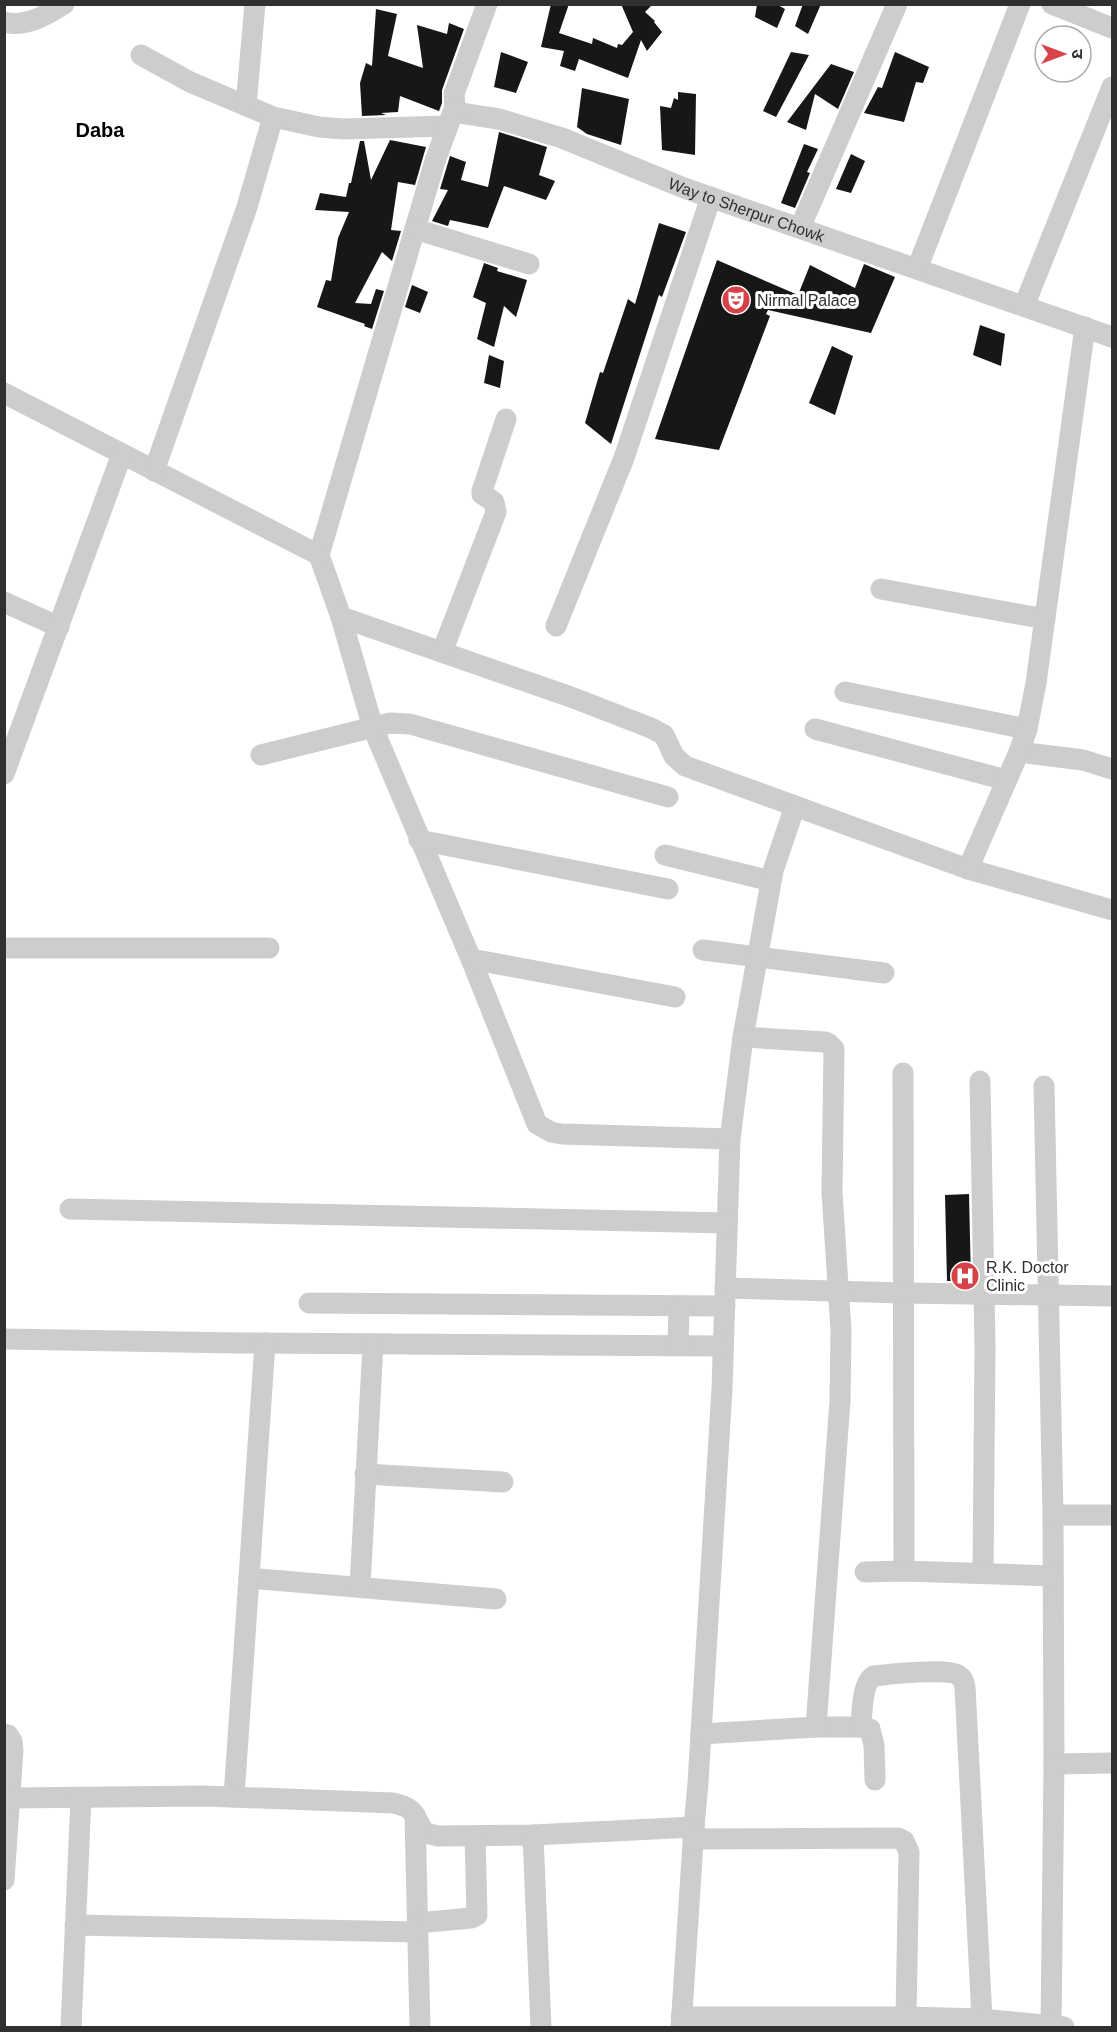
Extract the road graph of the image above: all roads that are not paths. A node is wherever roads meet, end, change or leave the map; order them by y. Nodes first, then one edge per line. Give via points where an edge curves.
1 (64, 4) edge
2 (255, 4) edge
3 (487, 4) edge
4 (897, 4) edge
5 (1020, 4) edge
6 (1052, 4) edge
7 (4, 22) edge
8 (1113, 28) edge
9 (141, 55) dead end
10 (1113, 87) edge
11 (246, 106) junction
12 (273, 117) junction
13 (451, 117) junction
14 (711, 197) junction
15 (800, 228) junction
16 (415, 229) junction
17 (529, 264) dead end
18 (917, 269) junction
19 (1024, 306) junction
20 (1084, 327) junction
21 (1113, 337) edge
22 (4, 393) edge
23 (506, 419) dead end
24 (122, 454) junction
25 (154, 471) junction
26 (318, 555) junction
27 (881, 590) dead end
28 (4, 602) edge
29 (341, 616) junction
30 (1045, 619) junction
31 (556, 626) dead end
32 (59, 627) junction
33 (442, 652) junction
34 (844, 692) dead end
35 (373, 728) junction
36 (815, 729) dead end
37 (1027, 729) junction
38 (1018, 752) junction
39 (261, 755) dead end
40 (6, 762) edge
41 (1113, 769) edge
42 (1006, 780) junction
43 (668, 797) dead end
44 (795, 806) junction
45 (419, 840) junction
46 (665, 855) dead end
47 (968, 869) junction
48 (771, 881) junction
49 (668, 889) dead end
50 (1113, 910) edge
51 (4, 948) edge
52 (269, 948) dead end
53 (703, 950) dead end
54 (758, 957) junction
55 (471, 959) junction
56 (884, 973) dead end
57 (675, 997) dead end
58 (743, 1036) junction
59 (903, 1073) dead end
60 (980, 1081) dead end
61 (1044, 1086) dead end
62 (730, 1139) junction
63 (70, 1209) dead end
64 (727, 1223) junction
65 (838, 1290) junction
66 (903, 1293) junction
67 (1048, 1294) junction
68 (984, 1295) junction
69 (1113, 1296) edge
70 (725, 1297) junction
71 (309, 1303) dead end
72 (679, 1305) junction
73 (4, 1339) edge
74 (265, 1343) junction
75 (373, 1344) junction
76 (678, 1345) junction
77 (723, 1346) junction
78 (365, 1474) junction
79 (503, 1482) dead end
80 (1053, 1515) junction
81 (1113, 1515) edge
82 (904, 1571) junction
83 (865, 1572) dead end
84 (983, 1573) junction
85 (1053, 1576) junction
86 (249, 1578) junction
87 (360, 1587) junction
88 (496, 1599) dead end
89 (861, 1726) junction
90 (816, 1727) junction
91 (4, 1734) edge
92 (701, 1734) junction
93 (1113, 1762) edge
94 (1054, 1764) junction
95 (875, 1780) dead end
96 (81, 1797) junction
97 (234, 1797) junction
98 (10, 1798) junction
99 (415, 1814) junction
100 (693, 1833) junction
101 (533, 1835) junction
102 (475, 1836) junction
103 (4, 1880) edge
104 (75, 1925) junction
105 (417, 1928) junction
106 (906, 2017) junction
107 (982, 2019) junction
108 (681, 2022) edge
109 (806, 2022) edge
110 (1056, 2027) edge
111 (71, 2028) edge
112 (420, 2028) edge
113 (541, 2028) edge

1 - 7 street via 31,21
2 - 11 street
3 - 13 street via 458,79
4 - 15 street
5 - 18 street
6 - 8 street
9 - 11 street
10 - 19 street
11 - 12 street
12 - 13 street via 344,129
12 - 25 street via 247,207
13 - 14 street, Way to Sherpur Chowk via 460,113 499,119 562,138
13 - 16 street
14 - 15 street, Way to Sherpur Chowk
14 - 31 street via 624,458
15 - 18 street, Way to Sherpur Chowk
16 - 17 street
16 - 26 street
18 - 19 street, Way to Sherpur Chowk
19 - 20 street, Way to Sherpur Chowk
20 - 21 street, Way to Sherpur Chowk
20 - 30 street
22 - 24 street
23 - 33 street via 482,491 494,502 496,512
24 - 25 street
24 - 32 street
25 - 26 street
26 - 29 street
27 - 30 street
28 - 32 street
29 - 33 street
29 - 35 street
30 - 37 street
32 - 40 street
33 - 44 street via 651,728 664,735 674,756 685,766
34 - 37 street
35 - 39 street
35 - 43 street via 390,723 410,724
35 - 45 street
36 - 42 street
37 - 38 street
38 - 41 street via 1083,760
38 - 42 street
42 - 47 street
44 - 47 street
44 - 48 street
45 - 49 street
45 - 55 street
46 - 48 street
47 - 50 street
48 - 54 street
51 - 52 street
53 - 54 street
54 - 56 street
54 - 58 street
55 - 57 street
55 - 62 street via 537,1124 562,1134
58 - 62 street
58 - 65 street via 825,1042 834,1049 832,1192
59 - 66 street
60 - 68 street
61 - 67 street
62 - 64 street
63 - 64 street
64 - 70 street
65 - 66 street
65 - 70 street
65 - 90 street via 841,1331 837,1455
66 - 68 street
66 - 82 street
67 - 68 street
67 - 69 street
67 - 80 street
68 - 84 street
70 - 72 street
70 - 77 street
71 - 72 street
72 - 76 street
73 - 74 street
74 - 75 street
74 - 86 street
75 - 76 street
75 - 78 street
76 - 77 street
77 - 92 street
78 - 79 street
78 - 87 street
80 - 81 street
80 - 85 street
82 - 83 street
82 - 84 street
84 - 85 street
85 - 94 street
86 - 87 street
86 - 97 street
87 - 88 street
89 - 90 street
89 - 95 street via 870,1729 873,1736
89 - 107 street via 866,1685 874,1676 934,1672 955,1673 962,1678
90 - 92 street
91 - 98 street via 12,1742 13,1750
92 - 100 street
93 - 94 street
94 - 110 street
96 - 97 street
96 - 98 street
96 - 104 street
97 - 99 street via 393,1803
98 - 103 street
99 - 102 street via 429,1835
99 - 105 street
100 - 101 street
100 - 106 street via 904,1841 909,1852
100 - 108 street
101 - 102 street
101 - 113 street
102 - 105 street via 477,1915
104 - 105 street
104 - 111 street
105 - 112 street
106 - 107 street
106 - 109 street
107 - 110 street
108 - 109 street

